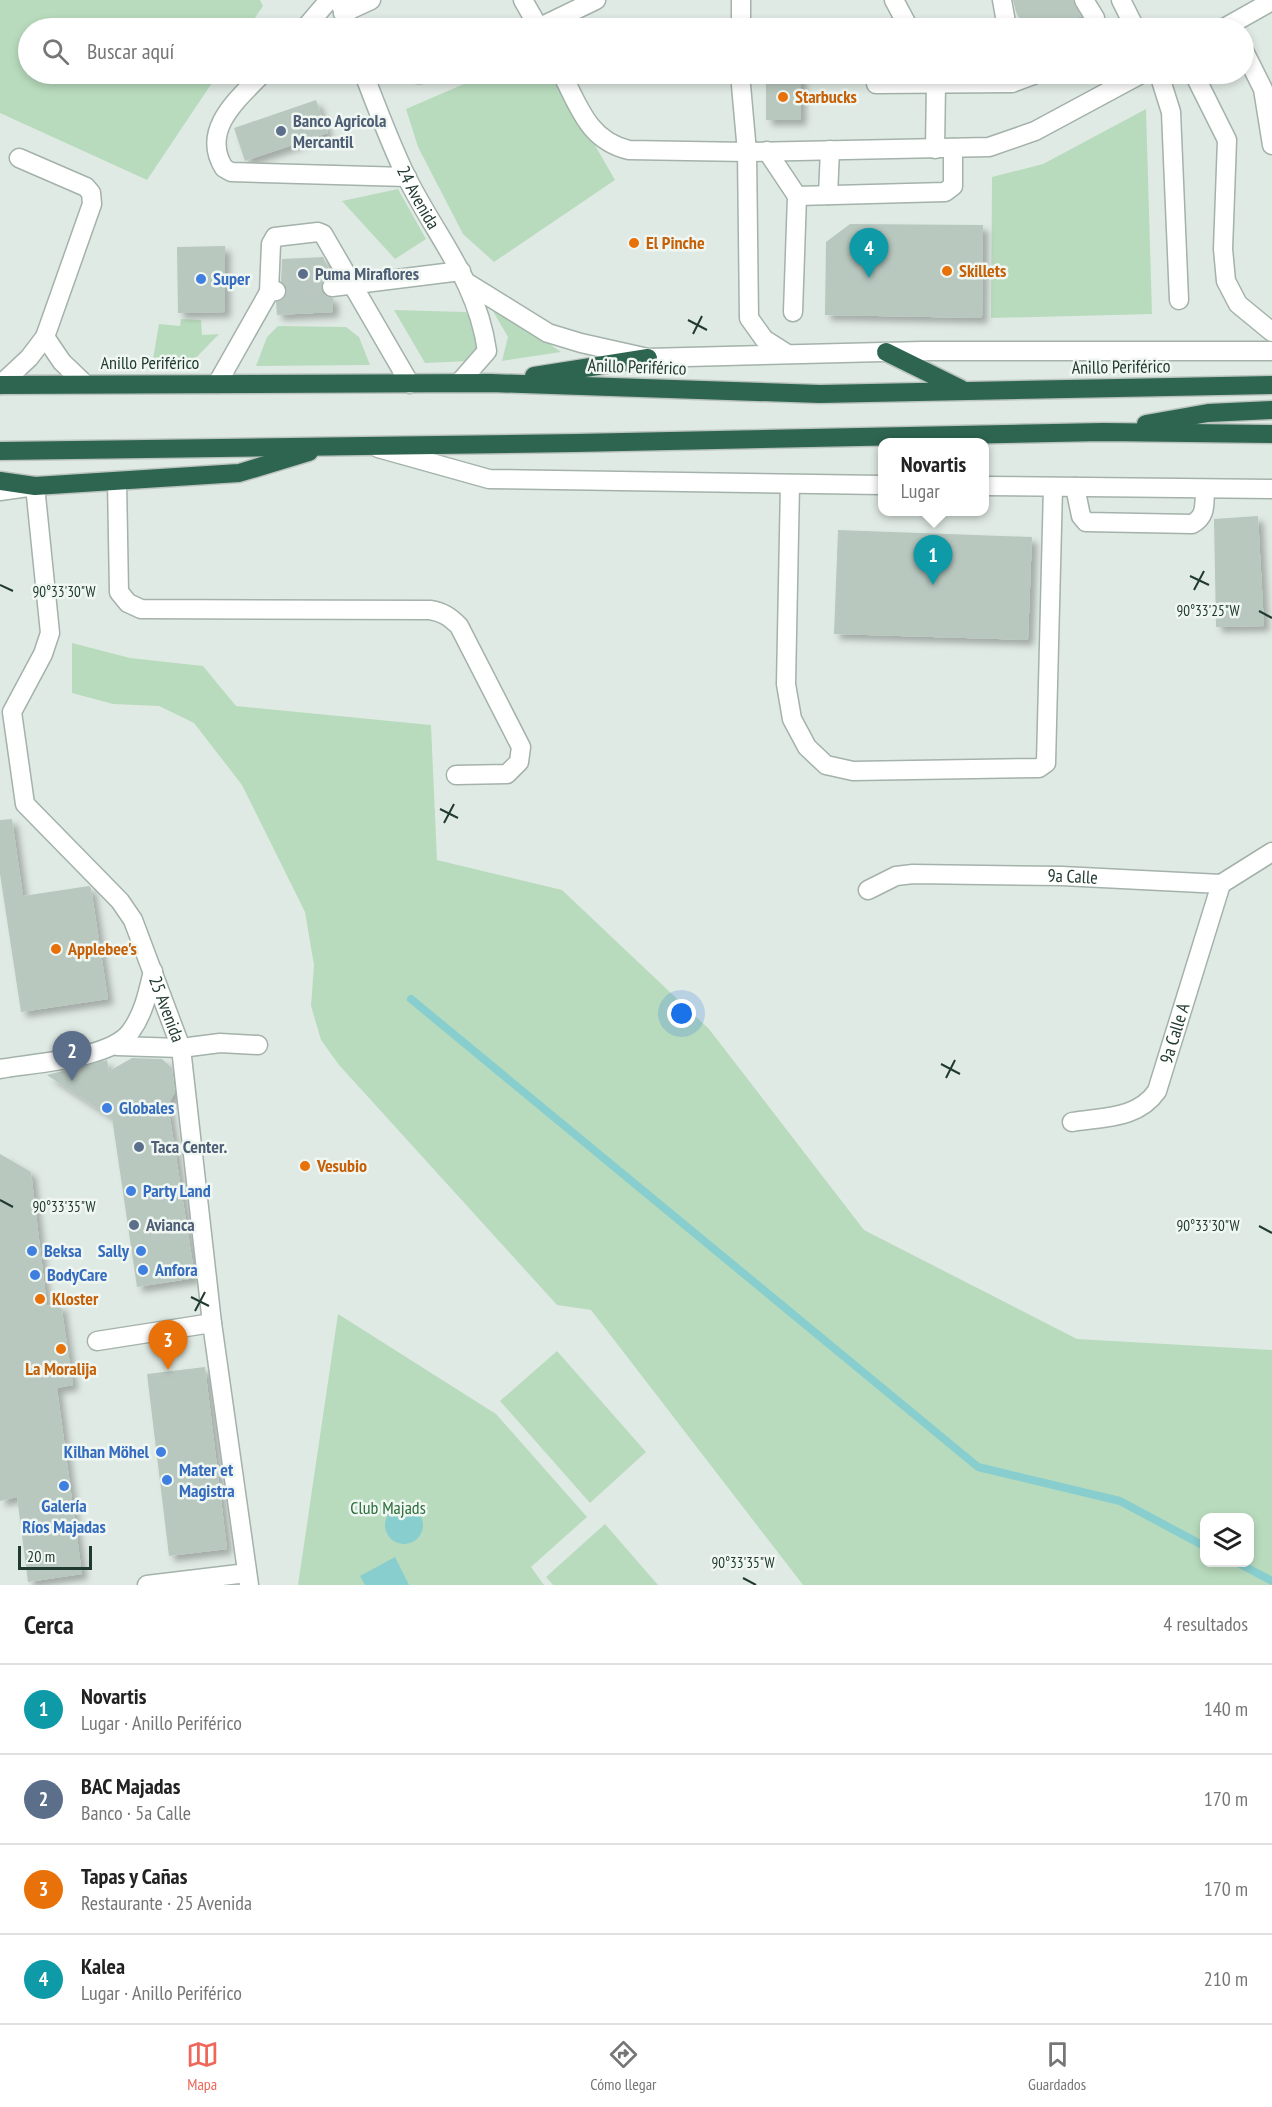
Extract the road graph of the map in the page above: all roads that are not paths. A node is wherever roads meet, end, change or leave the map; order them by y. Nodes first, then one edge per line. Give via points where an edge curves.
1 (330, 0) edge
2 (371, 0) edge
3 (523, 0) edge
4 (596, 0) edge
5 (741, 0) edge
6 (894, 0) edge
7 (1002, 0) edge
8 (1084, 0) edge
9 (1121, 0) edge
10 (1272, 1) edge
11 (344, 14) edge
12 (314, 18) edge
13 (533, 18) edge
14 (559, 18) edge
15 (741, 18) edge
16 (904, 18) edge
17 (1005, 18) edge
18 (1095, 18) edge
19 (1130, 18) edge
20 (1244, 18) edge
21 (1254, 68) edge
22 (252, 84) edge
23 (368, 84) edge
24 (567, 84) edge
25 (741, 84) edge
26 (935, 84) edge
27 (1122, 84) edge
28 (1162, 84) edge
29 (1199, 84) edge
30 (1268, 91) edge
31 (1272, 145) edge
32 (944, 148) junction
33 (830, 150) junction
34 (766, 151) junction
35 (747, 152) junction
36 (20, 158) dead end
37 (407, 177) junction
38 (797, 195) junction
39 (828, 195) junction
40 (465, 278) junction
41 (351, 285) junction
42 (332, 288) tunnel mouth
43 (1179, 300) dead end
44 (793, 312) dead end
45 (1272, 332) edge
46 (45, 337) junction
47 (1272, 351) edge
48 (886, 352) junction
49 (786, 353) junction
50 (648, 358) junction
51 (459, 383) junction
52 (491, 383) junction
53 (85, 384) junction
54 (217, 384) junction
55 (410, 384) junction
56 (0, 385) edge
57 (1272, 385) edge
58 (966, 392) junction
59 (1272, 410) edge
60 (1103, 432) junction
61 (1272, 434) edge
62 (331, 446) junction
63 (369, 446) junction
64 (0, 451) edge
65 (0, 481) edge
66 (117, 481) junction
67 (790, 484) junction
68 (878, 485) edge
69 (34, 486) junction
70 (989, 486) edge
71 (1053, 487) junction
72 (1075, 487) junction
73 (1205, 489) junction
74 (1272, 489) edge
75 (0, 491) edge
76 (6, 712) edge
77 (456, 775) dead end
78 (1272, 852) edge
79 (1221, 884) junction
80 (868, 890) dead end
81 (153, 971) junction
82 (258, 1045) dead end
83 (117, 1046) junction
84 (180, 1048) junction
85 (0, 1069) edge
86 (1072, 1122) dead end
87 (212, 1323) junction
88 (97, 1341) dead end
89 (248, 1579) edge
90 (147, 1585) edge

1 - 12 street
2 - 11 street
3 - 13 street
4 - 14 street
5 - 15 street
6 - 16 street
7 - 17 street
8 - 18 street
9 - 19 street
10 - 20 street
21 - 30 street
22 - 37 street via 219,124 214,141 224,168 231,172
23 - 37 street, 24 Avenida
24 - 35 street via 587,123 605,142 617,147
25 - 35 street
26 - 32 street
27 - 32 street via 1035,131 989,147
28 - 43 street via 1171,112
29 - 45 street via 1227,140 1223,249 1226,281 1238,304
30 - 31 street
32 - 33 street
32 - 39 street via 953,186 945,192
33 - 34 street
33 - 39 street
34 - 35 street
34 - 38 street
35 - 49 street via 749,318 764,339
36 - 46 street via 86,187 91,193 90,215
37 - 40 street, 24 Avenida
38 - 39 street
38 - 44 street
40 - 41 street
40 - 50 street, 24 Avenida via 548,333
40 - 51 street, 24 Avenida via 478,310 487,351
41 - 42 street
41 - 54 street via 327,237 318,232 275,237 271,244 272,292
41 - 55 street
46 - 53 street via 62,362
46 - 56 street
47 - 48 street, Anillo Periférico
48 - 49 street, Anillo Periférico
48 - 58 highway
49 - 50 street, Anillo Periférico
50 - 52 highway
51 - 52 highway, Anillo Periférico
51 - 55 highway, Anillo Periférico
52 - 58 highway, Anillo Periférico via 820,394
53 - 54 highway, Anillo Periférico
53 - 56 highway, Anillo Periférico
54 - 55 highway, Anillo Periférico
57 - 58 highway, Anillo Periférico
59 - 60 highway via 1208,413
60 - 61 highway
60 - 63 highway
62 - 63 highway
62 - 64 highway
62 - 66 highway via 238,473
63 - 67 street via 489,479
65 - 69 highway
66 - 69 highway
66 - 77 street via 119,592 128,603 141,609 430,610 452,619 521,747 519,762 507,774
67 - 68 street
67 - 71 street via 786,684 792,719 807,747 826,765 853,771 1039,768 1046,763
69 - 75 street
69 - 76 street, 25 Avenida via 50,633 43,654
70 - 71 street
71 - 72 street
72 - 73 street
72 - 73 street via 1086,522 1192,524 1204,513
73 - 74 street
76 - 81 street, 25 Avenida via 26,804 120,901 134,920
78 - 79 street
79 - 80 street, 9a Calle via 913,874 896,876
79 - 86 street, 9a Calle A via 1157,1090 1147,1104 1134,1112
81 - 83 street via 144,1007 130,1033
81 - 84 street, 25 Avenida
82 - 84 street via 220,1043
83 - 84 street
83 - 85 street
84 - 87 street, 25 Avenida
87 - 88 street
87 - 89 street, 25 Avenida
89 - 90 street

